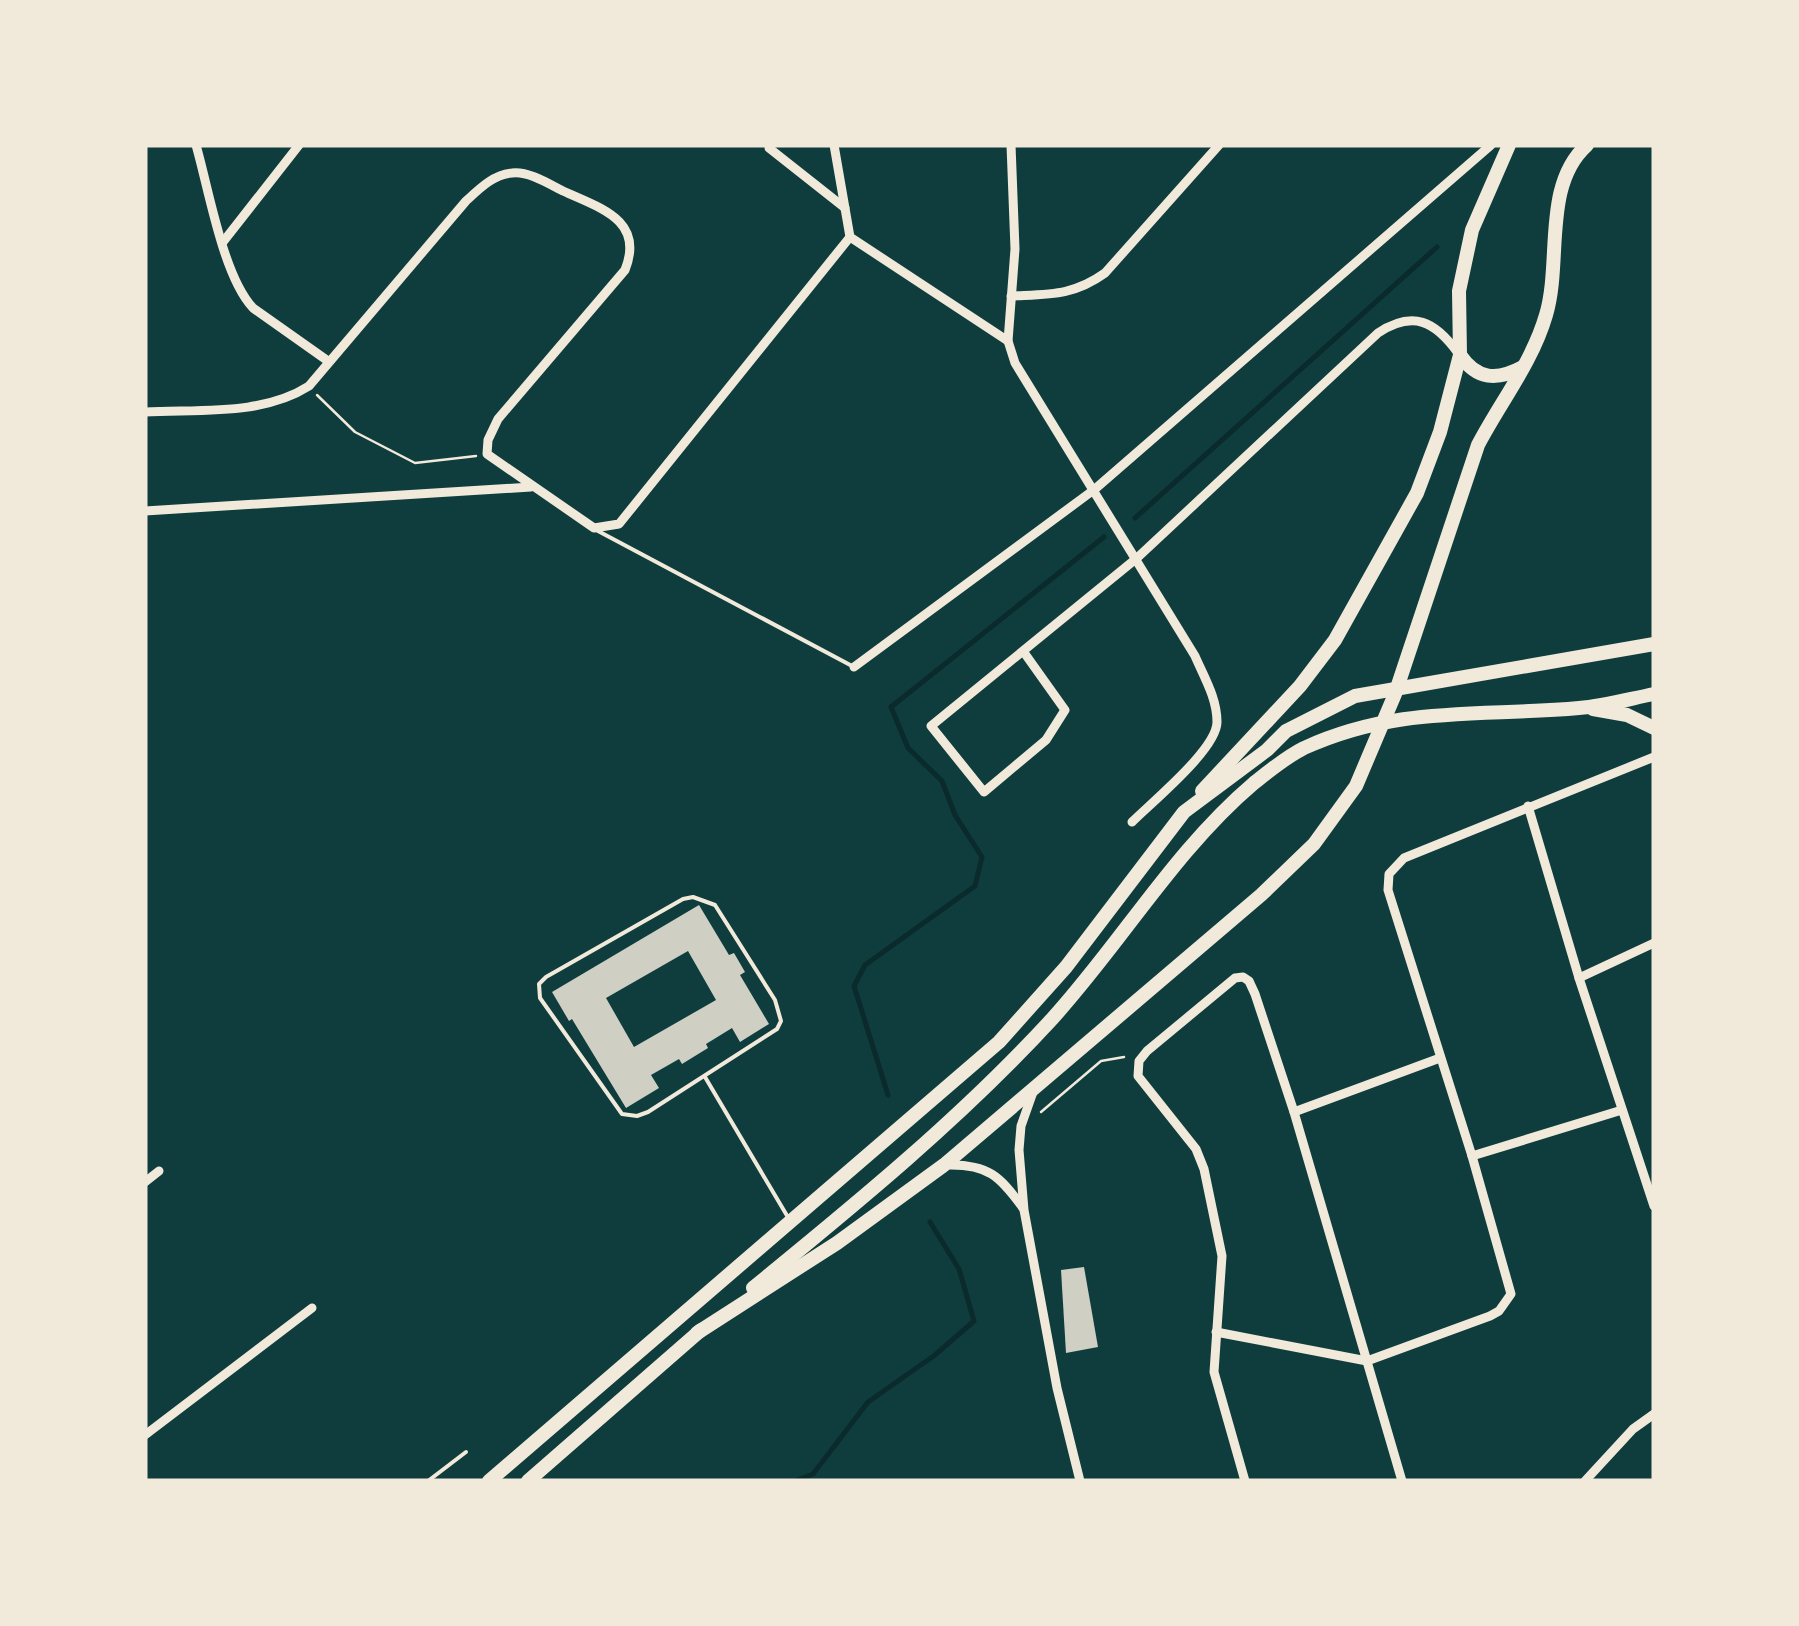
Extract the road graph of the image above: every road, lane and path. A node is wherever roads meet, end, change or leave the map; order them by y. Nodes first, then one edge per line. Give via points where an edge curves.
1 (196, 145) edge
2 (300, 145) edge
3 (834, 145) edge
4 (1010, 145) edge
5 (1022, 145) edge
6 (1219, 145) edge
7 (1491, 145) edge
8 (1509, 145) edge
9 (1587, 145) edge
10 (769, 148) dead end
11 (1013, 157) junction
12 (844, 208) junction
13 (850, 237) junction
14 (223, 242) junction
15 (1011, 296) junction
16 (1008, 341) junction
17 (1460, 355) junction
18 (328, 361) junction
19 (1528, 364) junction
20 (309, 386) junction
21 (145, 412) edge
22 (486, 454) junction
23 (532, 487) junction
24 (1095, 489) junction
25 (145, 511) edge
26 (594, 528) junction
27 (1137, 558) junction
28 (1654, 644) edge
29 (1023, 652) junction
30 (854, 667) joint
31 (1654, 694) edge
32 (1582, 708) junction
33 (1654, 728) edge
34 (1654, 758) edge
35 (1528, 806) junction
36 (1184, 812) junction
37 (1132, 822) dead end
38 (1654, 943) edge
39 (1579, 978) junction
40 (1144, 1054) junction
41 (1440, 1058) junction
42 (705, 1077) junction
43 (1034, 1089) junction
44 (1622, 1110) junction
45 (1294, 1112) junction
46 (1020, 1128) junction
47 (1472, 1156) junction
48 (1654, 1159) edge
49 (944, 1164) junction
50 (1641, 1166) junction
51 (159, 1171) dead end
52 (145, 1182) edge
53 (1654, 1206) edge
54 (1024, 1210) junction
55 (792, 1222) junction
56 (312, 1308) dead end
57 (1216, 1332) junction
58 (697, 1333) junction
59 (1367, 1361) junction
60 (1654, 1414) edge
61 (145, 1436) edge
62 (466, 1452) dead end
63 (428, 1481) edge
64 (489, 1481) edge
65 (528, 1481) edge
66 (1080, 1481) edge
67 (1245, 1481) edge
68 (1402, 1481) edge
69 (1585, 1481) edge

1 - 14 street
2 - 14 street
3 - 12 street
4 - 11 street
5 - 11 street
6 - 15 street via 1105,273 1060,294
7 - 24 street
8 - 17 highway via 1472,230 1458,292
9 - 19 highway via 1562,186 1547,312
10 - 12 street
11 - 15 street
12 - 13 street
13 - 16 street
13 - 26 street via 619,524
14 - 18 street via 243,298
15 - 16 street
16 - 24 street via 1028,386
17 - 19 highway via 1475,373 1489,377
17 - 27 street via 1426,322 1396,321 1378,332
17 - 36 highway via 1417,493 1335,640
18 - 20 street
18 - 22 street via 486,182 512,172 536,178 613,214 630,242 625,270 498,419
19 - 43 highway via 1478,445 1394,694 1339,812 1261,895
20 - 21 street via 270,405
20 - 22 path via 356,432 415,463
22 - 23 street
23 - 25 street
23 - 26 street
24 - 27 street
24 - 30 street
26 - 30 lane
27 - 29 street
27 - 37 street via 1195,656 1216,702 1218,727 1208,746
28 - 36 highway via 1355,696 1286,730
29 - 29 street via 931,726 984,792 1046,740 1065,710
31 - 32 highway
32 - 33 highway via 1627,715
32 - 58 highway via 1415,715 1302,749 1237,798 1190,846 1062,1007 956,1115
34 - 35 street
35 - 39 street
35 - 41 street via 1404,858 1389,874 1388,890
36 - 55 highway via 1066,967 999,1042
38 - 39 street
39 - 44 street
40 - 45 street via 1243,977 1255,994
40 - 46 path via 1101,1061
40 - 57 street via 1138,1068 1142,1085 1196,1149 1210,1194 1222,1256
41 - 45 street
41 - 47 street
42 - 42 lane via 648,1112 622,1114 540,998 540,984 682,899 703,898 715,905 775,1000 781,1022
42 - 55 lane
43 - 46 street
43 - 49 highway
44 - 47 street
44 - 50 street
45 - 59 street
46 - 54 street
47 - 59 street via 1511,1294 1490,1316
48 - 50 street
49 - 54 street via 970,1164 995,1174
49 - 58 highway via 837,1244
50 - 53 street
51 - 52 street
54 - 66 street
55 - 64 highway
56 - 61 street
57 - 59 street
57 - 67 street via 1214,1372
58 - 65 highway
59 - 68 street
60 - 69 street
62 - 63 lane

